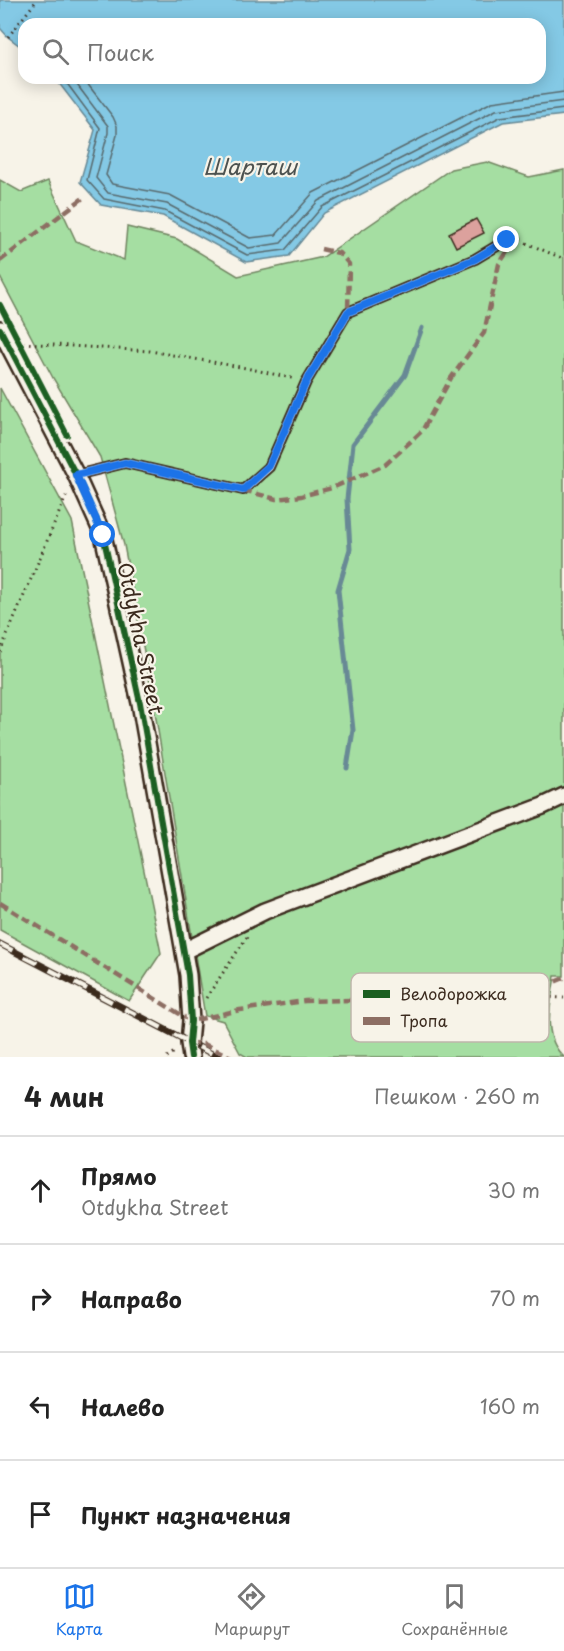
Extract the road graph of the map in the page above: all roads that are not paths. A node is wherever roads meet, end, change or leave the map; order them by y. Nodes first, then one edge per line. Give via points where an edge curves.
1 (516, 239) road end
2 (0, 329) edge
3 (76, 475) junction
4 (564, 796) edge
5 (184, 951) junction
6 (191, 1057) edge

1 - 3 lane via 348,312 306,382 269,466 243,490 125,463
2 - 3 street, Otdykha Street
3 - 5 street, Otdykha Street via 103,535 140,703
4 - 5 street via 265,910
5 - 6 street, Otdykha Street

